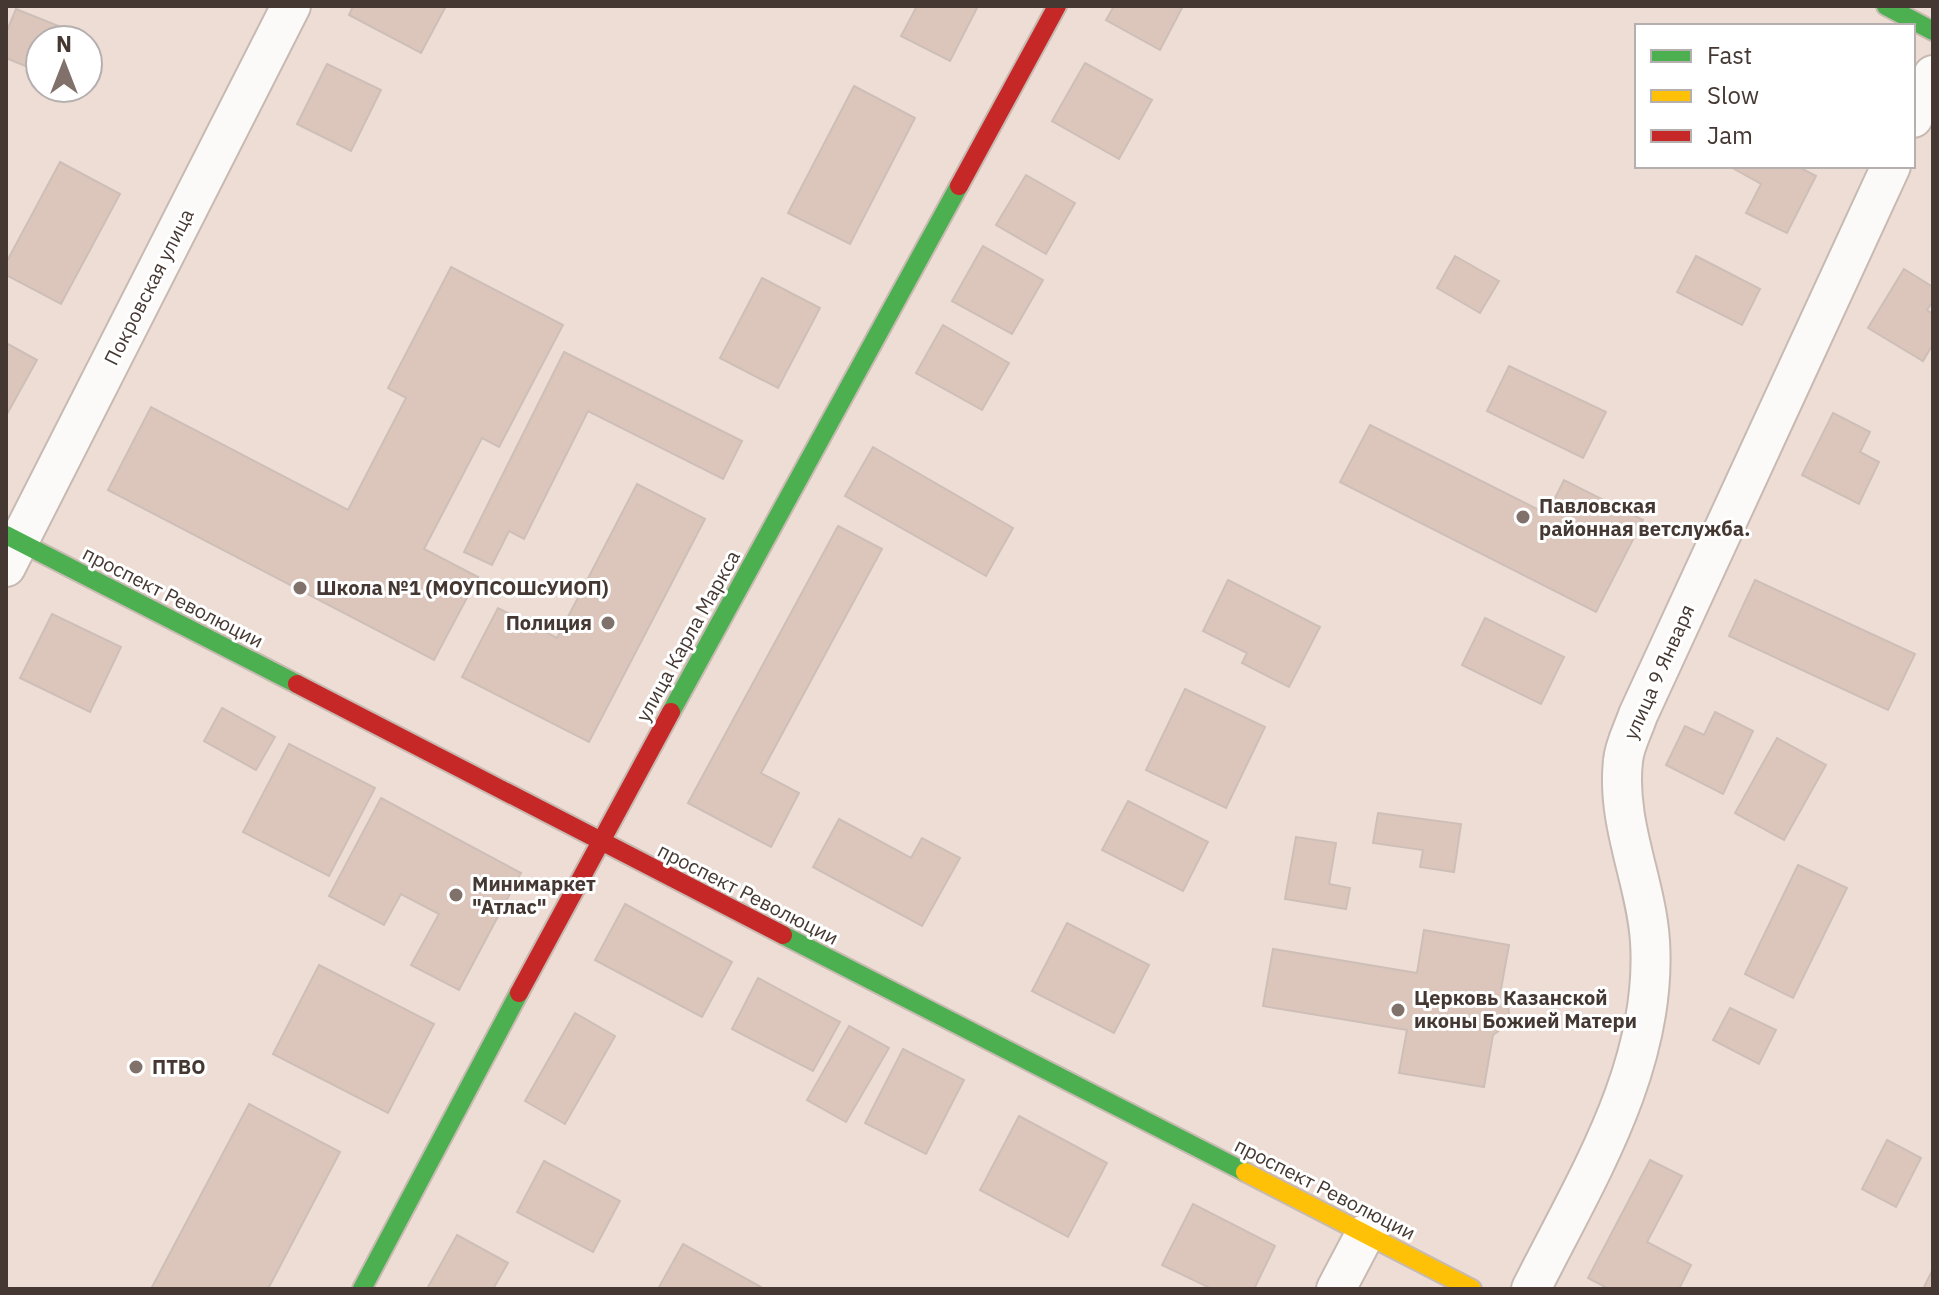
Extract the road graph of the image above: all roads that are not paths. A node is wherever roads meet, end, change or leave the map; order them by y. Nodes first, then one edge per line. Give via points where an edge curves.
1 (291, 6) edge
2 (1057, 6) edge
3 (1886, 6) edge
4 (1933, 31) edge
5 (1933, 75) edge
6 (1915, 114) edge
7 (1890, 168) edge
8 (10, 548) edge
9 (600, 842) junction
10 (1365, 1234) junction
11 (362, 1289) edge
12 (1336, 1289) edge
13 (1472, 1289) edge
14 (1531, 1289) edge

1 - 8 street, Покровская улица
2 - 9 street, улица Карла Маркса
3 - 4 street
5 - 6 street
7 - 14 street, улица 9 Января via 1638,715 1623,758 1621,796 1650,942 1645,1020 1610,1132
8 - 9 street, проспект Революции
9 - 10 street, проспект Революции
9 - 11 street, улица Карла Маркса
10 - 12 street
10 - 13 street, проспект Революции

